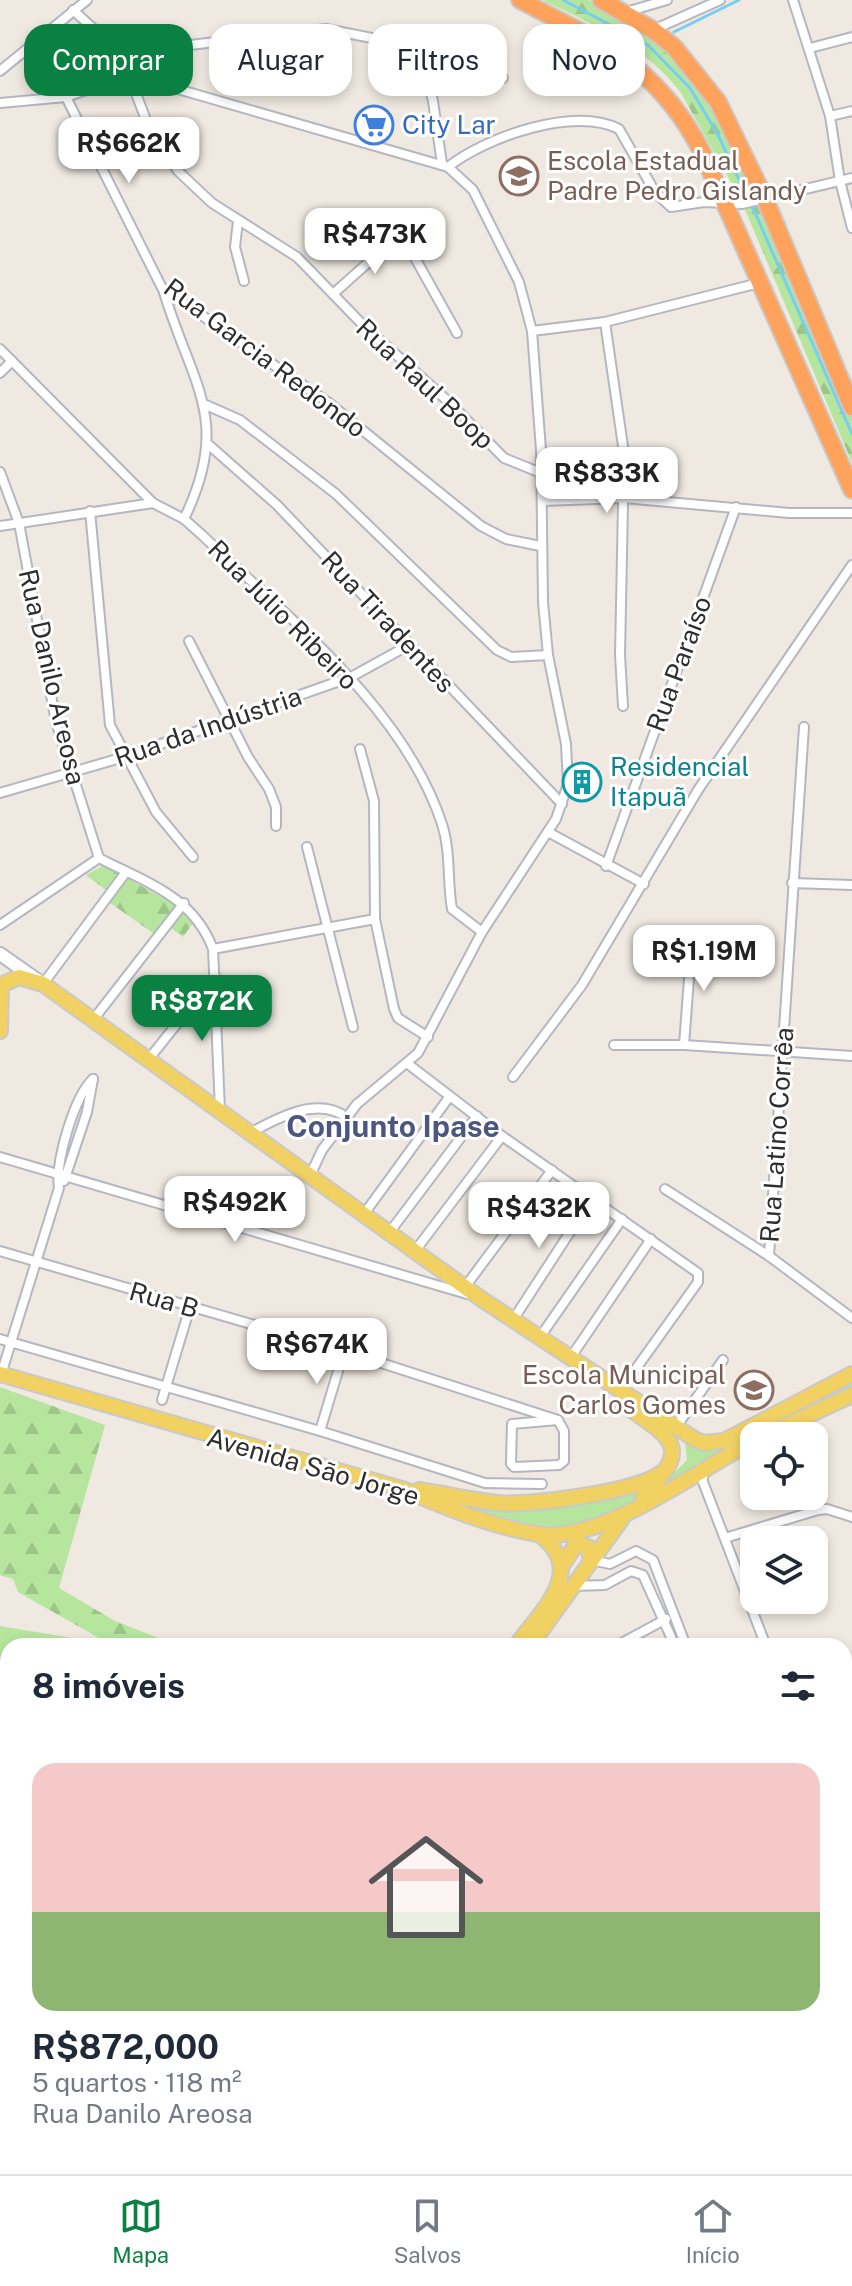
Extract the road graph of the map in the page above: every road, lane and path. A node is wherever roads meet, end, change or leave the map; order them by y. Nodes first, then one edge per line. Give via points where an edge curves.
1 (87, 0) edge
2 (520, 0) edge
3 (601, 0) edge
4 (667, 0) edge
5 (720, 0) edge
6 (793, 0) edge
7 (73, 10) junction
8 (624, 12) junction
9 (88, 24) edge
10 (653, 30) junction
11 (368, 37) edge
12 (852, 37) edge
13 (193, 44) edge
14 (810, 48) junction
15 (0, 71) edge
16 (193, 93) edge
17 (69, 96) edge
18 (137, 96) edge
19 (432, 96) edge
20 (66, 97) junction
21 (0, 103) edge
22 (852, 111) edge
23 (830, 116) junction
24 (445, 166) junction
25 (852, 178) edge
26 (840, 181) junction
27 (762, 200) junction
28 (733, 203) junction
29 (238, 221) junction
30 (852, 227) edge
31 (244, 281) dead end
32 (759, 283) junction
33 (162, 288) junction
34 (333, 294) junction
35 (605, 322) junction
36 (532, 331) junction
37 (457, 333) dead end
38 (0, 349) edge
39 (12, 361) junction
40 (0, 373) edge
41 (206, 405) junction
42 (852, 407) edge
43 (209, 445) junction
44 (0, 472) edge
45 (541, 473) junction
46 (852, 490) edge
47 (624, 498) junction
48 (542, 501) junction
49 (153, 503) junction
50 (736, 507) junction
51 (90, 511) junction
52 (852, 513) edge
53 (184, 519) junction
54 (19, 523) junction
55 (0, 526) edge
56 (540, 546) junction
57 (852, 565) edge
58 (189, 641) dead end
59 (409, 645) junction
60 (548, 655) junction
61 (351, 677) junction
62 (623, 706) dead end
63 (228, 720) junction
64 (804, 727) dead end
65 (360, 749) dead end
66 (124, 757) junction
67 (70, 772) junction
68 (0, 793) edge
69 (562, 804) junction
70 (276, 826) dead end
71 (548, 832) junction
72 (307, 847) dead end
73 (193, 857) dead end
74 (99, 858) junction
75 (606, 866) junction
76 (126, 872) junction
77 (792, 883) junction
78 (644, 884) junction
79 (852, 885) edge
80 (184, 903) junction
81 (375, 919) junction
82 (0, 925) edge
83 (326, 927) junction
84 (482, 932) junction
85 (692, 939) dead end
86 (213, 949) junction
87 (0, 954) edge
88 (215, 975) junction
89 (1, 982) edge
90 (43, 984) junction
91 (93, 1020) junction
92 (353, 1027) dead end
93 (0, 1031) edge
94 (428, 1037) junction
95 (614, 1045) dead end
96 (684, 1045) junction
97 (784, 1053) junction
98 (852, 1056) edge
99 (148, 1060) junction
100 (408, 1064) junction
101 (513, 1077) dead end
102 (450, 1096) junction
103 (220, 1111) junction
104 (477, 1116) junction
105 (346, 1117) junction
106 (250, 1133) junction
107 (502, 1136) junction
108 (0, 1157) edge
109 (552, 1170) junction
110 (56, 1174) junction
111 (310, 1176) junction
112 (68, 1177) junction
113 (59, 1188) junction
114 (665, 1189) dead end
115 (592, 1198) junction
116 (364, 1214) junction
117 (622, 1219) junction
118 (389, 1233) junction
119 (651, 1239) junction
120 (0, 1251) edge
121 (415, 1251) junction
122 (769, 1256) junction
123 (36, 1261) junction
124 (465, 1287) junction
125 (480, 1298) junction
126 (190, 1307) junction
127 (852, 1318) edge
128 (513, 1320) junction
129 (540, 1337) junction
130 (0, 1339) edge
131 (10, 1342) junction
132 (344, 1351) junction
133 (571, 1357) junction
134 (723, 1360) dead end
135 (1, 1370) edge
136 (852, 1374) edge
137 (165, 1388) junction
138 (620, 1391) junction
139 (852, 1395) edge
140 (162, 1400) dead end
141 (558, 1420) junction
142 (794, 1422) edge
143 (676, 1427) junction
144 (320, 1431) junction
145 (740, 1448) edge
146 (671, 1465) junction
147 (704, 1466) junction
148 (379, 1483) junction
149 (542, 1484) dead end
150 (626, 1514) junction
151 (852, 1517) edge
152 (540, 1535) junction
153 (725, 1538) junction
154 (641, 1552) junction
155 (591, 1560) junction
156 (563, 1564) junction
157 (631, 1571) junction
158 (572, 1586) junction
159 (674, 1616) junction
160 (665, 1620) junction
161 (522, 1638) edge
162 (536, 1638) edge
163 (631, 1638) edge
164 (672, 1638) edge
165 (683, 1638) edge
166 (763, 1638) edge

1 - 7 street
2 - 28 highway via 623,57 662,90
3 - 8 highway
4 - 8 street
5 - 10 street
6 - 14 street
7 - 9 street
7 - 15 street
8 - 10 highway
10 - 27 highway via 690,64 718,102
11 - 13 street via 326,29
12 - 14 street
14 - 23 street
16 - 24 street
17 - 20 street
18 - 29 street, Rua Raul Boop via 178,171
19 - 24 street
20 - 21 street
20 - 33 street, Rua Garcia Redondo
22 - 23 street
23 - 26 street
24 - 28 street via 523,131 585,121 619,129 655,192 671,207
24 - 36 street via 473,190 519,282
25 - 26 street
26 - 27 street
26 - 30 street
27 - 28 street
27 - 42 highway
28 - 32 highway
29 - 31 street via 235,247
29 - 34 street, Rua Raul Boop via 297,257
32 - 35 street
32 - 46 highway
33 - 41 street
33 - 56 street, Rua Garcia Redondo via 329,403 481,526 506,539
34 - 37 street via 380,252 405,240
34 - 45 street, Rua Raul Boop via 504,458
35 - 36 street
35 - 47 street via 620,405
36 - 45 street
38 - 39 street, Rua Júlio Ribeiro
39 - 40 street
39 - 49 street, Rua Júlio Ribeiro
41 - 43 street
41 - 60 street via 240,420 336,494 497,650 511,657
43 - 53 street
43 - 59 street, Rua Tiradentes via 277,505
44 - 54 street, Rua Danilo Areosa
45 - 48 street
47 - 48 street
47 - 50 street
47 - 62 street
48 - 56 street
49 - 51 street
49 - 53 street, Rua Júlio Ribeiro
50 - 52 street
50 - 75 street, Rua Paraíso
51 - 54 street
51 - 66 street via 107,711
53 - 61 street, Rua Júlio Ribeiro
54 - 55 street
54 - 67 street, Rua Danilo Areosa
56 - 60 street
57 - 78 street via 698,790
58 - 63 street
59 - 61 street, Rua da Indústria
59 - 69 street, Rua Tiradentes
60 - 69 street via 569,765
61 - 63 street, Rua da Indústria
61 - 84 street, Rua Júlio Ribeiro via 407,751 435,805 448,848 452,909
63 - 66 street, Rua da Indústria
63 - 70 street via 269,789
64 - 77 street, Rua Latino Corrêa
65 - 81 street via 374,801
66 - 67 street, Rua da Indústria
66 - 73 street via 162,821
67 - 68 street, Rua da Indústria
67 - 74 street, Rua Danilo Areosa
69 - 71 street
71 - 75 street
71 - 84 street
72 - 83 street
74 - 76 street
74 - 82 street
75 - 78 street
76 - 80 street
76 - 90 street
77 - 79 street
77 - 97 street, Rua Latino Corrêa
78 - 101 street via 582,985
80 - 86 street via 204,925
80 - 91 street
81 - 83 street
81 - 94 street via 395,1014
83 - 86 street
83 - 92 street
84 - 94 street
85 - 96 street
86 - 88 street
87 - 90 street
88 - 99 street
88 - 103 street
89 - 90 main road via 19,977
89 - 93 main road
90 - 91 main road
91 - 99 main road
94 - 100 street
95 - 96 street
96 - 97 street
97 - 98 street
97 - 122 street, Rua Latino Corrêa
99 - 103 main road
100 - 102 street
100 - 105 street via 369,1092
102 - 104 street
102 - 116 street
103 - 106 main road
104 - 107 street
104 - 118 street
105 - 106 street via 334,1110 307,1109
105 - 111 street
106 - 111 main road
107 - 109 street
107 - 121 street
108 - 110 street
109 - 115 street
109 - 124 street
110 - 112 street
110 - 112 street via 83,1088 93,1079
110 - 113 street
111 - 116 main road
112 - 113 street
112 - 125 street
113 - 123 street
114 - 122 street
115 - 117 street
115 - 128 street
116 - 118 main road
117 - 119 street
117 - 129 street
118 - 121 main road
119 - 133 street
119 - 138 street via 698,1273 698,1282
120 - 123 street, Rua B
121 - 124 main road
122 - 127 street
123 - 126 street, Rua B
123 - 131 street
124 - 125 main road
125 - 128 main road
126 - 132 street, Rua B
126 - 137 street
128 - 129 main road
128 - 146 main road via 663,1435 674,1452
129 - 133 main road
130 - 131 street
131 - 135 street
131 - 137 street
132 - 141 street, Rua B
132 - 144 street
133 - 138 main road
134 - 143 street
135 - 148 main road, Avenida São Jorge via 35,1385
136 - 143 main road via 724,1441 704,1443
137 - 140 street
137 - 144 street
138 - 143 main road
139 - 142 main road
141 - 141 street via 564,1431 564,1461 514,1467 512,1424
144 - 149 street via 485,1483
145 - 147 main road, Avenida São Jorge
146 - 148 main road via 656,1477 626,1487 538,1502 501,1503
146 - 150 main road, Avenida São Jorge
147 - 150 main road, Avenida São Jorge
147 - 153 street via 703,1482
148 - 152 main road, Avenida São Jorge
150 - 152 main road, Avenida São Jorge via 598,1527
150 - 155 main road
151 - 153 street via 818,1510
152 - 156 main road via 554,1545
153 - 166 street
154 - 155 street via 610,1564
154 - 157 street
154 - 159 street via 653,1560
155 - 156 main road via 588,1547 577,1543
155 - 158 main road
156 - 161 main road via 557,1587
157 - 158 street via 605,1585
157 - 160 street via 647,1578
158 - 162 main road
159 - 160 street
159 - 165 street
160 - 163 street
160 - 164 street

